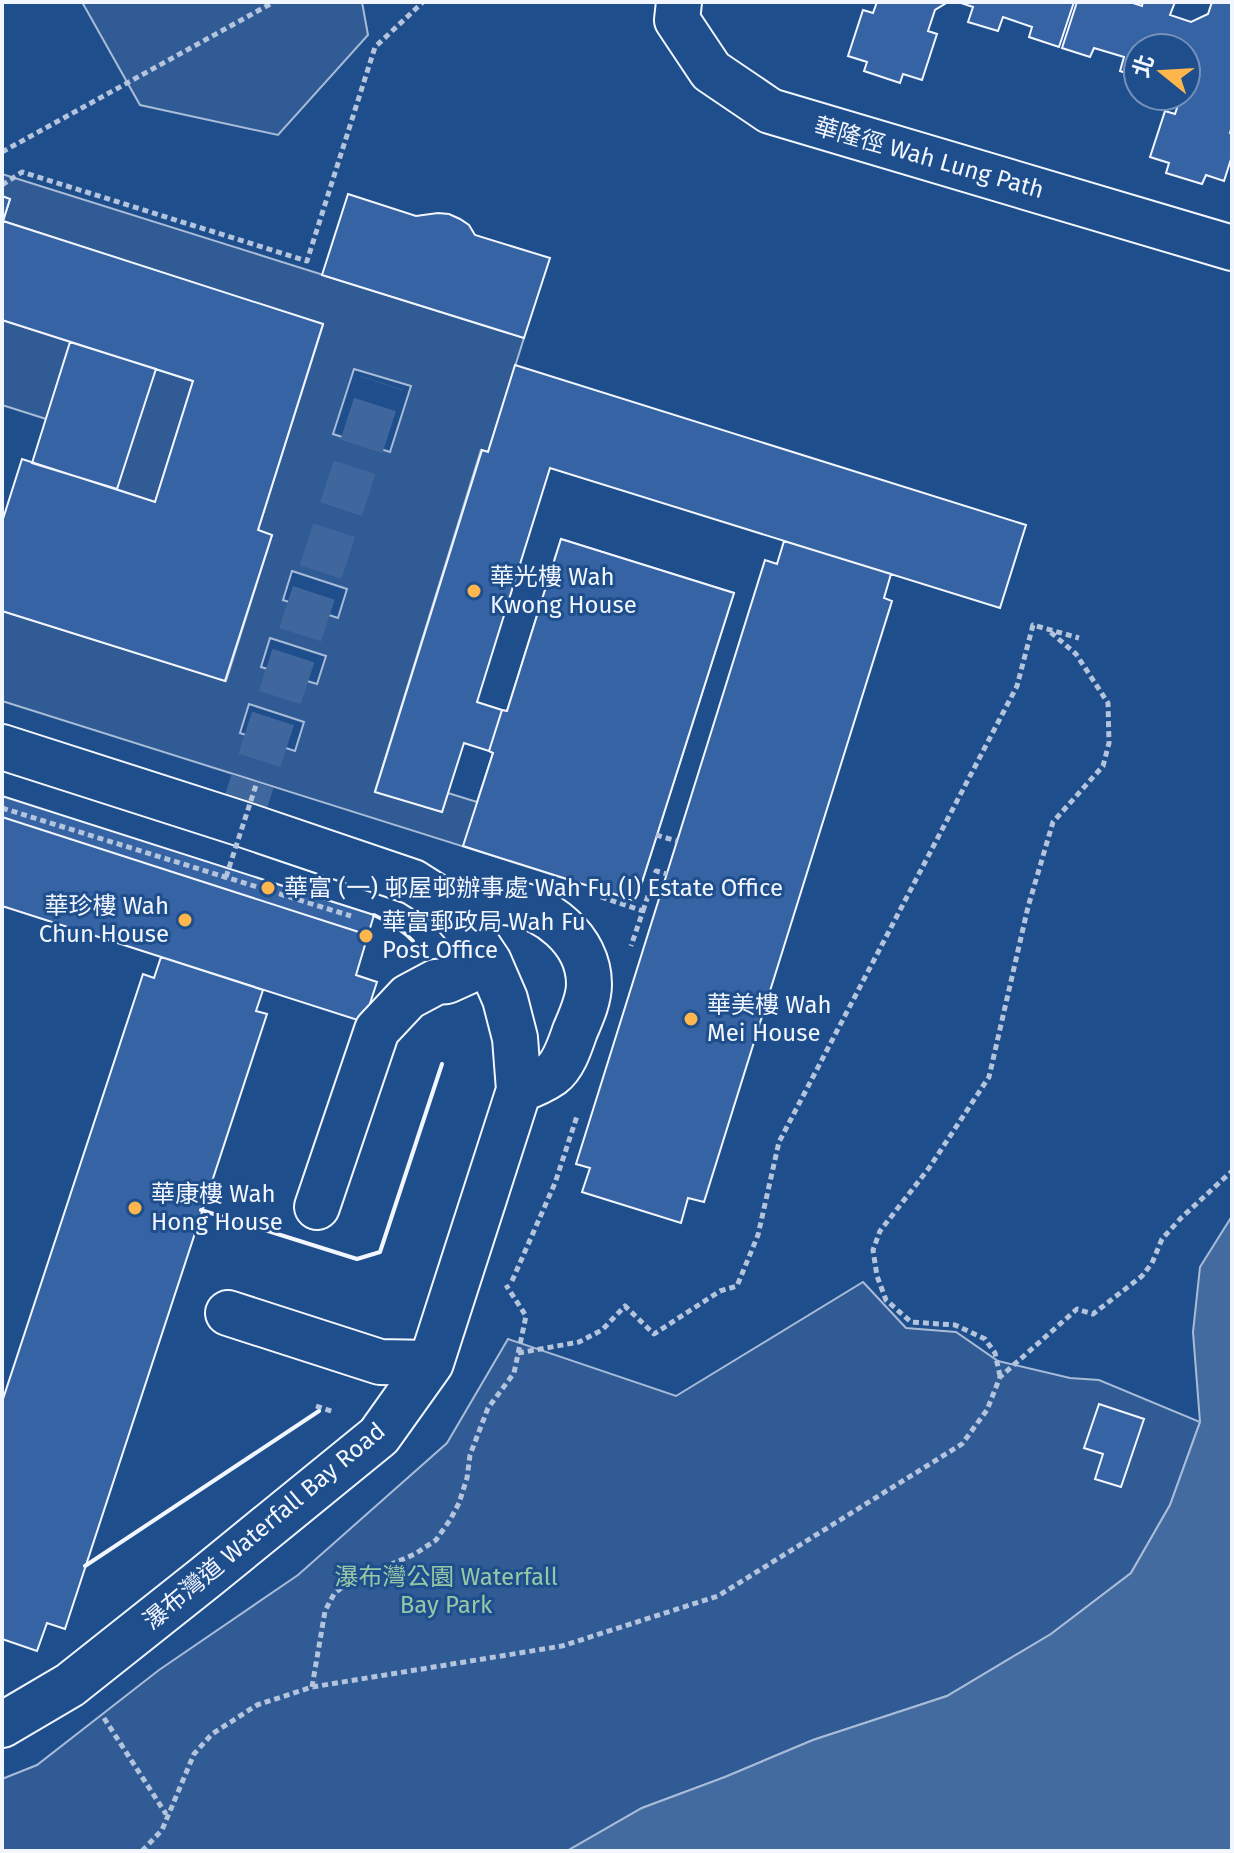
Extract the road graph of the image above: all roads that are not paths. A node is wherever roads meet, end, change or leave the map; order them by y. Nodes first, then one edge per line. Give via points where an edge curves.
1 (679, 2) edge
2 (1232, 248) edge
3 (2, 747) edge
4 (458, 918) junction
5 (489, 962) junction
6 (519, 1090) junction
7 (317, 1207) dead end
8 (228, 1313) dead end
9 (431, 1363) junction
10 (2, 1725) edge

1 - 2 street, 華隆徑 Wah Lung Path via 677,20 711,71 770,111
3 - 4 street, 瀑布灣道 Waterfall Bay Road via 413,882
4 - 5 street, 瀑布灣道 Waterfall Bay Road
4 - 6 street via 503,902 535,910 557,921 586,960 589,986 565,1055 555,1072
5 - 6 street, 瀑布灣道 Waterfall Bay Road via 515,1038
5 - 7 street via 408,997 377,1030
6 - 9 street, 瀑布灣道 Waterfall Bay Road
8 - 9 street via 380,1362
9 - 10 street, 瀑布灣道 Waterfall Bay Road via 379,1436 70,1685

